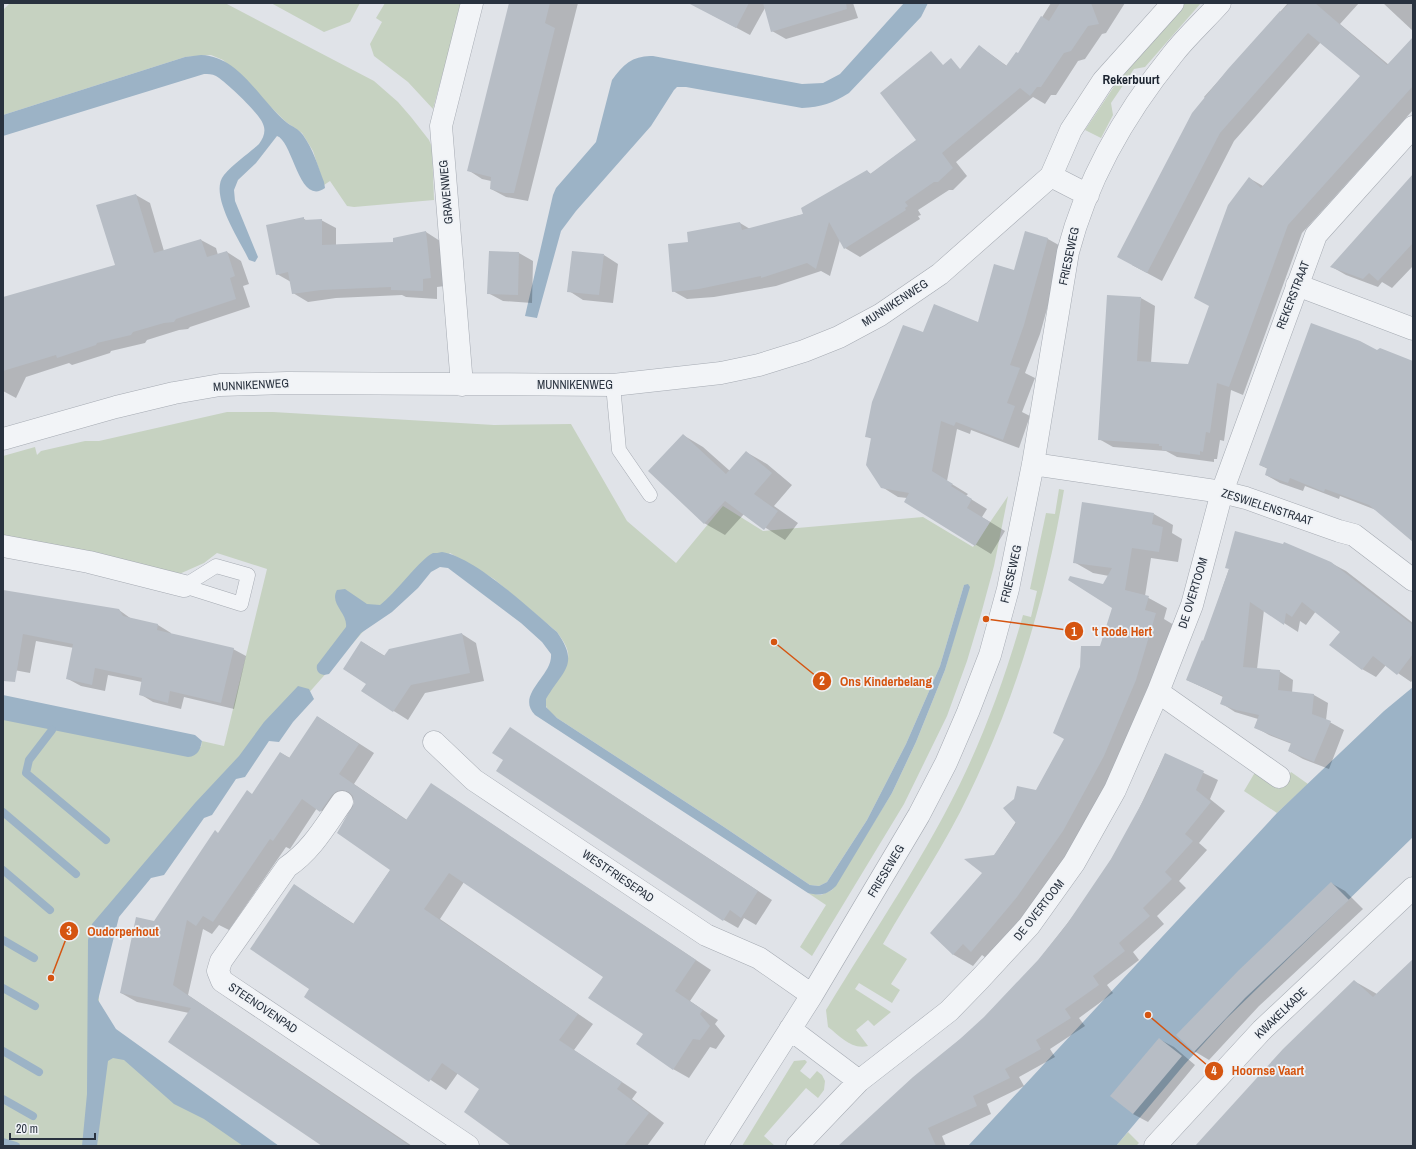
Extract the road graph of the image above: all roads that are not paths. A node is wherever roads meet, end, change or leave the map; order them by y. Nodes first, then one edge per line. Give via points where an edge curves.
1 (472, 3) edge
2 (1173, 3) edge
3 (1220, 3) edge
4 (1413, 127) edge
5 (1051, 176) junction
6 (1088, 195) junction
7 (1297, 285) junction
8 (1413, 329) edge
9 (462, 385) junction
10 (613, 385) junction
11 (3, 439) edge
12 (1033, 464) junction
13 (1222, 492) junction
14 (650, 495) dead end
15 (3, 546) edge
16 (1413, 580) edge
17 (184, 586) dead end
18 (1158, 692) junction
19 (434, 742) dead end
20 (1279, 777) dead end
21 (342, 802) dead end
22 (1413, 888) edge
23 (812, 995) junction
24 (790, 1029) junction
25 (859, 1081) junction
26 (468, 1146) edge
27 (716, 1146) edge
28 (798, 1146) edge
29 (1155, 1146) edge

1 - 9 street, GRAVENWEG via 441,126
2 - 5 street via 1100,87 1071,130
3 - 6 street, FRIESEWEG via 1173,54 1143,94 1110,146
4 - 7 street, REKERSTRAAT via 1316,235
5 - 6 street
5 - 10 street, MUNNIKENWEG via 940,274 880,315 839,337 804,351 720,373
6 - 12 street, FRIESEWEG via 1075,225 1068,252
7 - 8 street
7 - 13 street, REKERSTRAAT
9 - 10 street, MUNNIKENWEG
9 - 11 street, MUNNIKENWEG via 220,385 123,405
10 - 14 lane via 619,450
12 - 13 street, ZESWIELENSTRAAT
12 - 23 street, FRIESEWEG via 1008,590 990,655 968,712 946,763 919,815
13 - 16 street, ZESWIELENSTRAAT via 1354,534
13 - 18 street, DE OVERTOOM via 1192,605
15 - 17 street via 89,562
18 - 20 street
18 - 25 street, DE OVERTOOM via 1115,790 1092,833 1074,864 1029,926 949,1011
19 - 23 street, WESTFRIESEPAD via 474,780 706,935 759,958
21 - 26 street, STEENOVENPAD via 312,847 287,867 221,961 218,971 222,981
22 - 29 street, KWAKELKADE via 1262,1030
23 - 24 street, FRIESEWEG
24 - 25 street
24 - 27 street, FRIESEWEG
25 - 28 street, DE OVERTOOM

